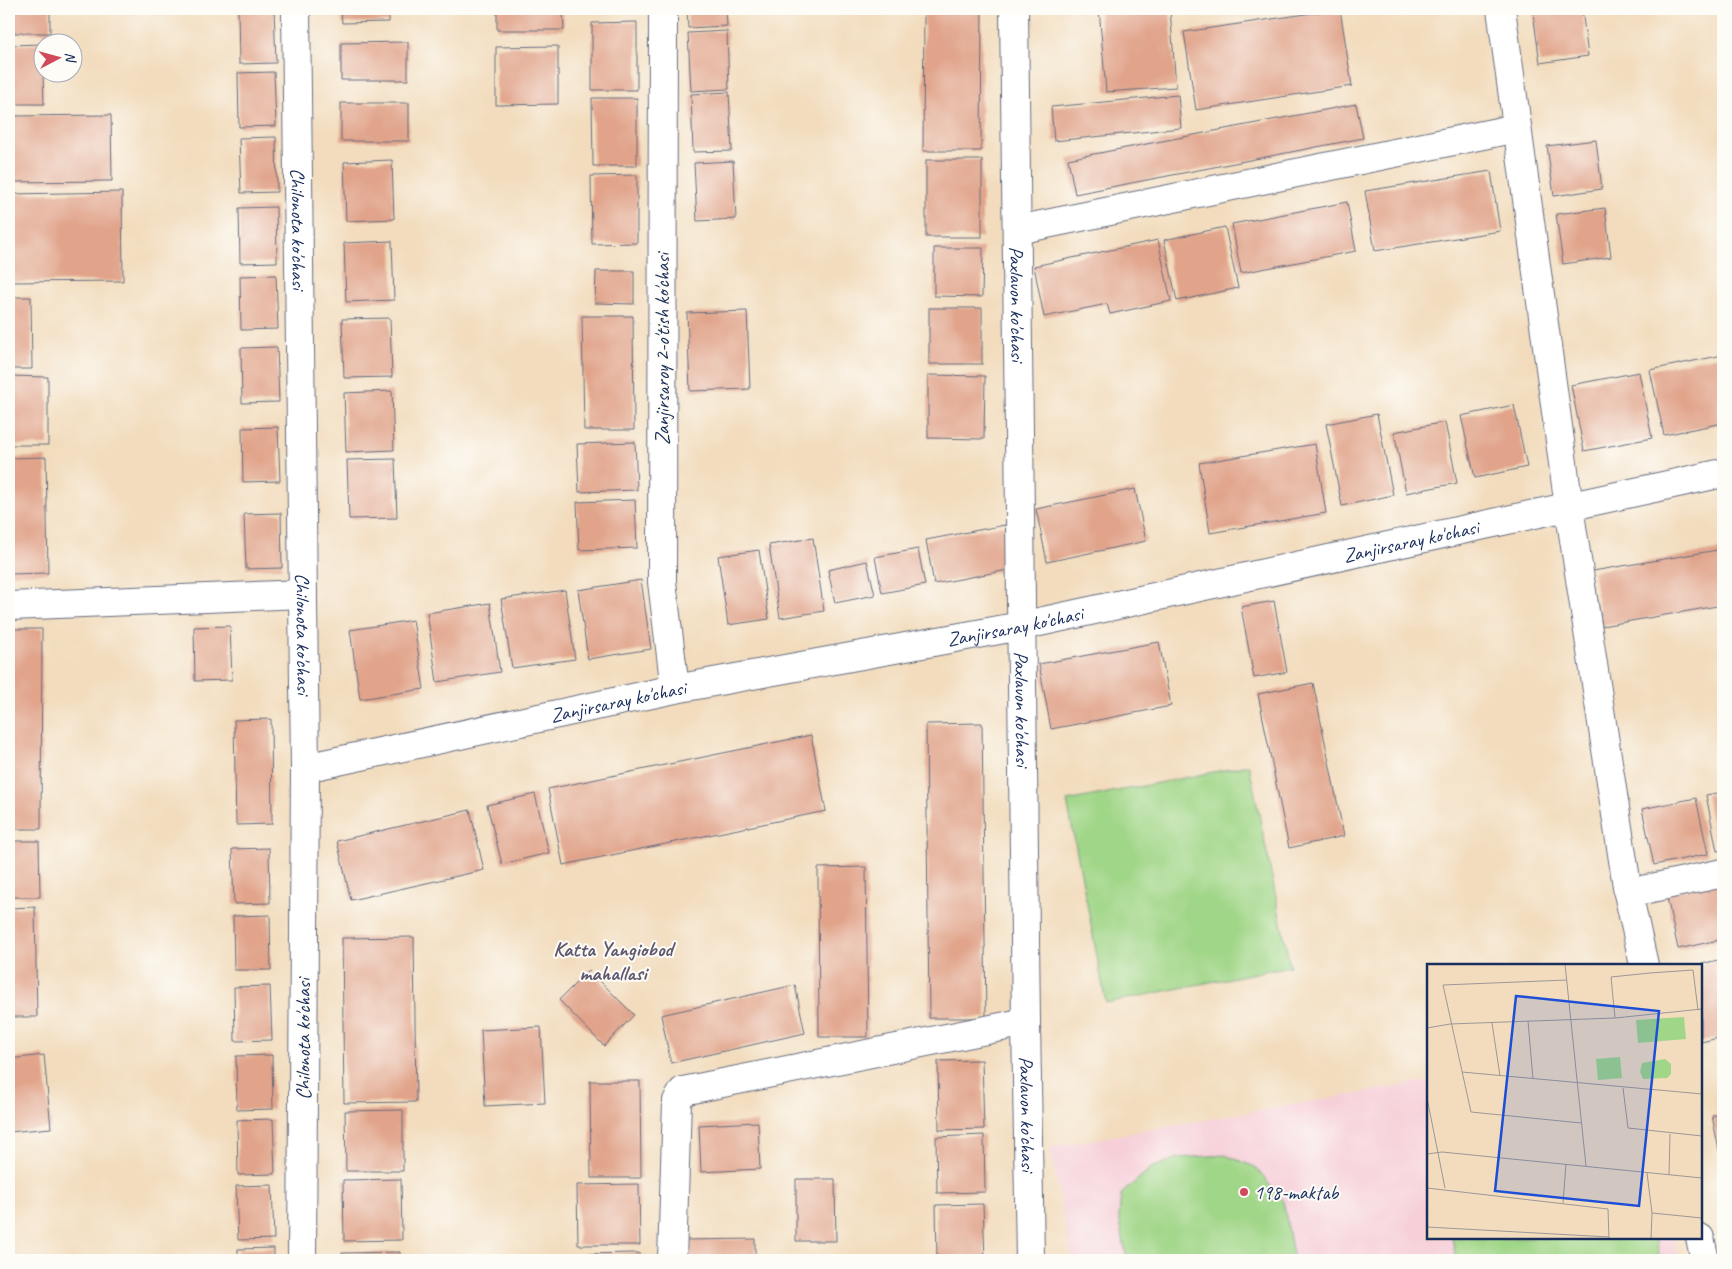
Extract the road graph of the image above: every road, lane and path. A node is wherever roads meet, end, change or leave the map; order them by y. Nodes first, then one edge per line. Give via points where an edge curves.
1 (296, 9) edge
2 (663, 9) edge
3 (1014, 9) edge
4 (1501, 9) edge
5 (1517, 128) junction
6 (1017, 230) junction
7 (1723, 473) edge
8 (1569, 507) junction
9 (303, 594) junction
10 (9, 606) edge
11 (1021, 626) junction
12 (675, 689) junction
13 (305, 768) junction
14 (1723, 873) edge
15 (1628, 893) junction
16 (1644, 964) edge
17 (1026, 1022) junction
18 (1700, 1239) edge
19 (302, 1260) edge
20 (672, 1260) edge
21 (1030, 1260) edge
22 (1705, 1260) edge

1 - 9 street, Chilonota ko'chasi
2 - 12 street, Zanjirsaroy 2-o'tish ko'chasi via 662,582
3 - 6 street, Paxlavon ko'chasi
4 - 5 street
5 - 6 street
5 - 8 street
6 - 11 street, Paxlavon ko'chasi
7 - 8 street, Zanjirsaray ko'chasi
8 - 11 street, Zanjirsaray ko'chasi
8 - 15 street
9 - 10 street
9 - 13 street, Chilonota ko'chasi
11 - 12 street, Zanjirsaray ko'chasi
11 - 17 street, Paxlavon ko'chasi
12 - 13 street, Zanjirsaray ko'chasi
13 - 19 street, Chilonota ko'chasi
14 - 15 street
15 - 16 street
17 - 20 street via 683,1091 677,1101
17 - 21 street, Paxlavon ko'chasi
18 - 22 street

